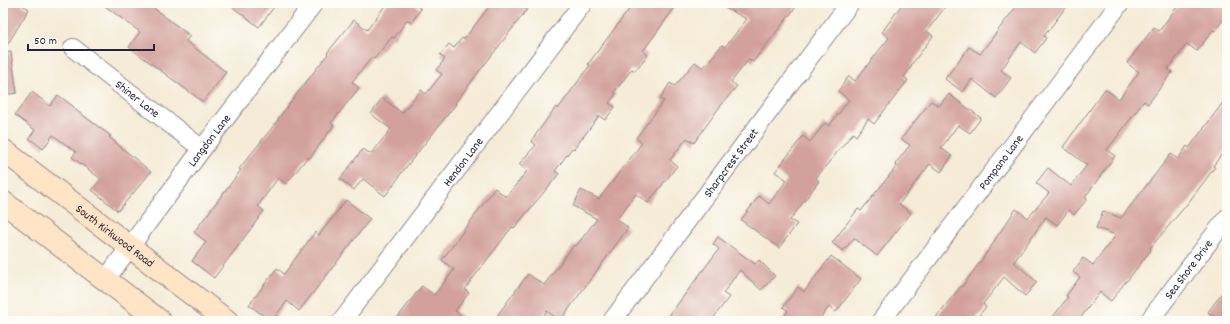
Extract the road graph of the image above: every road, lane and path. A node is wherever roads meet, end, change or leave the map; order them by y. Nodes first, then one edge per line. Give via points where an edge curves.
1 (314, 3) edge
2 (584, 3) edge
3 (850, 3) edge
4 (1120, 3) edge
5 (73, 48) dead end
6 (202, 149) junction
7 (3, 150) edge
8 (3, 202) edge
9 (1227, 218) edge
10 (130, 246) junction
11 (106, 279) junction
12 (160, 321) edge
13 (227, 321) edge
14 (342, 321) edge
15 (612, 321) edge
16 (881, 321) edge
17 (1149, 321) edge

1 - 6 street, Langdon Lane
2 - 14 street, Hendon Lane
3 - 15 street, Sharpcrest Street
4 - 16 street, Pompano Lane
5 - 6 street, Shiner Lane
6 - 10 street, Langdon Lane
7 - 10 main road, South Kirkwood Road
8 - 11 main road
9 - 17 street, Sea Shore Drive
10 - 11 street, Langdon Lane
10 - 13 main road, South Kirkwood Road
11 - 12 main road

